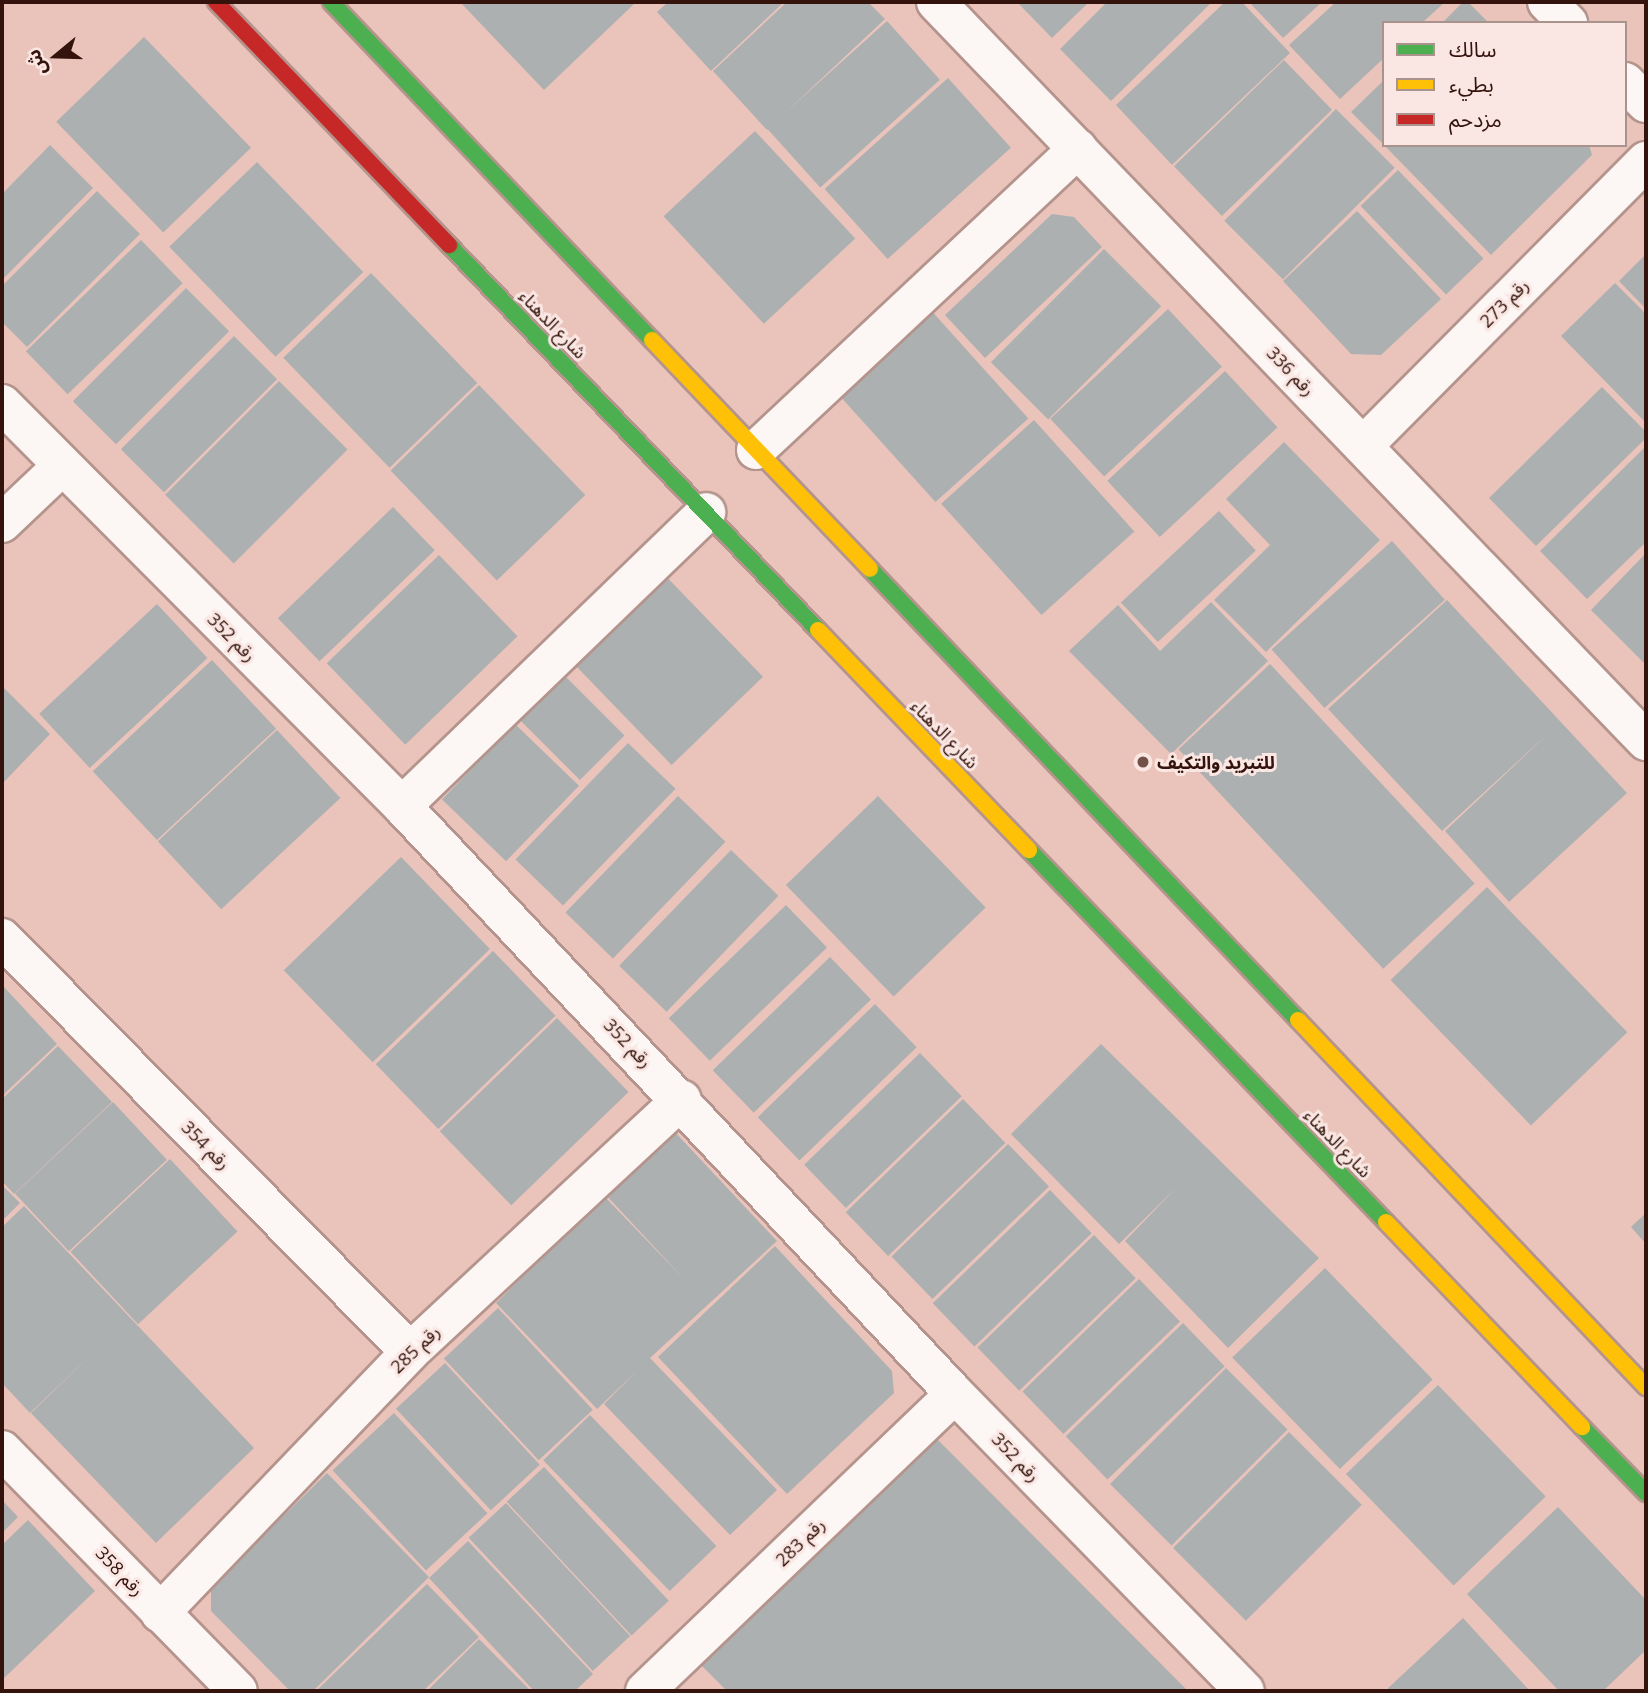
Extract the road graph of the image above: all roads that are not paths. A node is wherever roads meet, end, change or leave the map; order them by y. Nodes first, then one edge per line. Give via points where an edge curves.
1 (216, 2) edge
2 (331, 2) edge
3 (936, 2) edge
4 (1547, 2) edge
5 (1566, 21) edge
6 (1627, 84) edge
7 (1646, 103) edge
8 (1078, 149) junction
9 (1646, 161) edge
10 (2, 404) edge
11 (1363, 446) junction
12 (756, 450) junction
13 (61, 467) junction
14 (706, 512) junction
15 (2, 523) edge
16 (1646, 741) edge
17 (401, 806) junction
18 (2, 938) edge
19 (682, 1099) junction
20 (410, 1352) junction
21 (1646, 1387) edge
22 (955, 1394) junction
23 (2, 1450) edge
24 (1646, 1493) edge
25 (160, 1613) junction
26 (238, 1691) edge
27 (645, 1691) edge
28 (1245, 1691) edge

1 - 14 street, شارع الدهناء
2 - 12 street
3 - 8 street, رقم 336
4 - 5 street
6 - 7 street
8 - 11 street, رقم 336
8 - 12 street
9 - 11 street, رقم 273
10 - 13 street, رقم 352
11 - 16 street, رقم 336
12 - 21 street
13 - 15 street
13 - 17 street, رقم 352
14 - 17 street
14 - 24 street, شارع الدهناء
17 - 19 street, رقم 352
18 - 20 street, رقم 354
19 - 20 street, رقم 285
19 - 22 street, رقم 352
20 - 25 street, رقم 285
22 - 27 street, رقم 283
22 - 28 street, رقم 352
23 - 25 street, رقم 358
25 - 26 street, رقم 358

